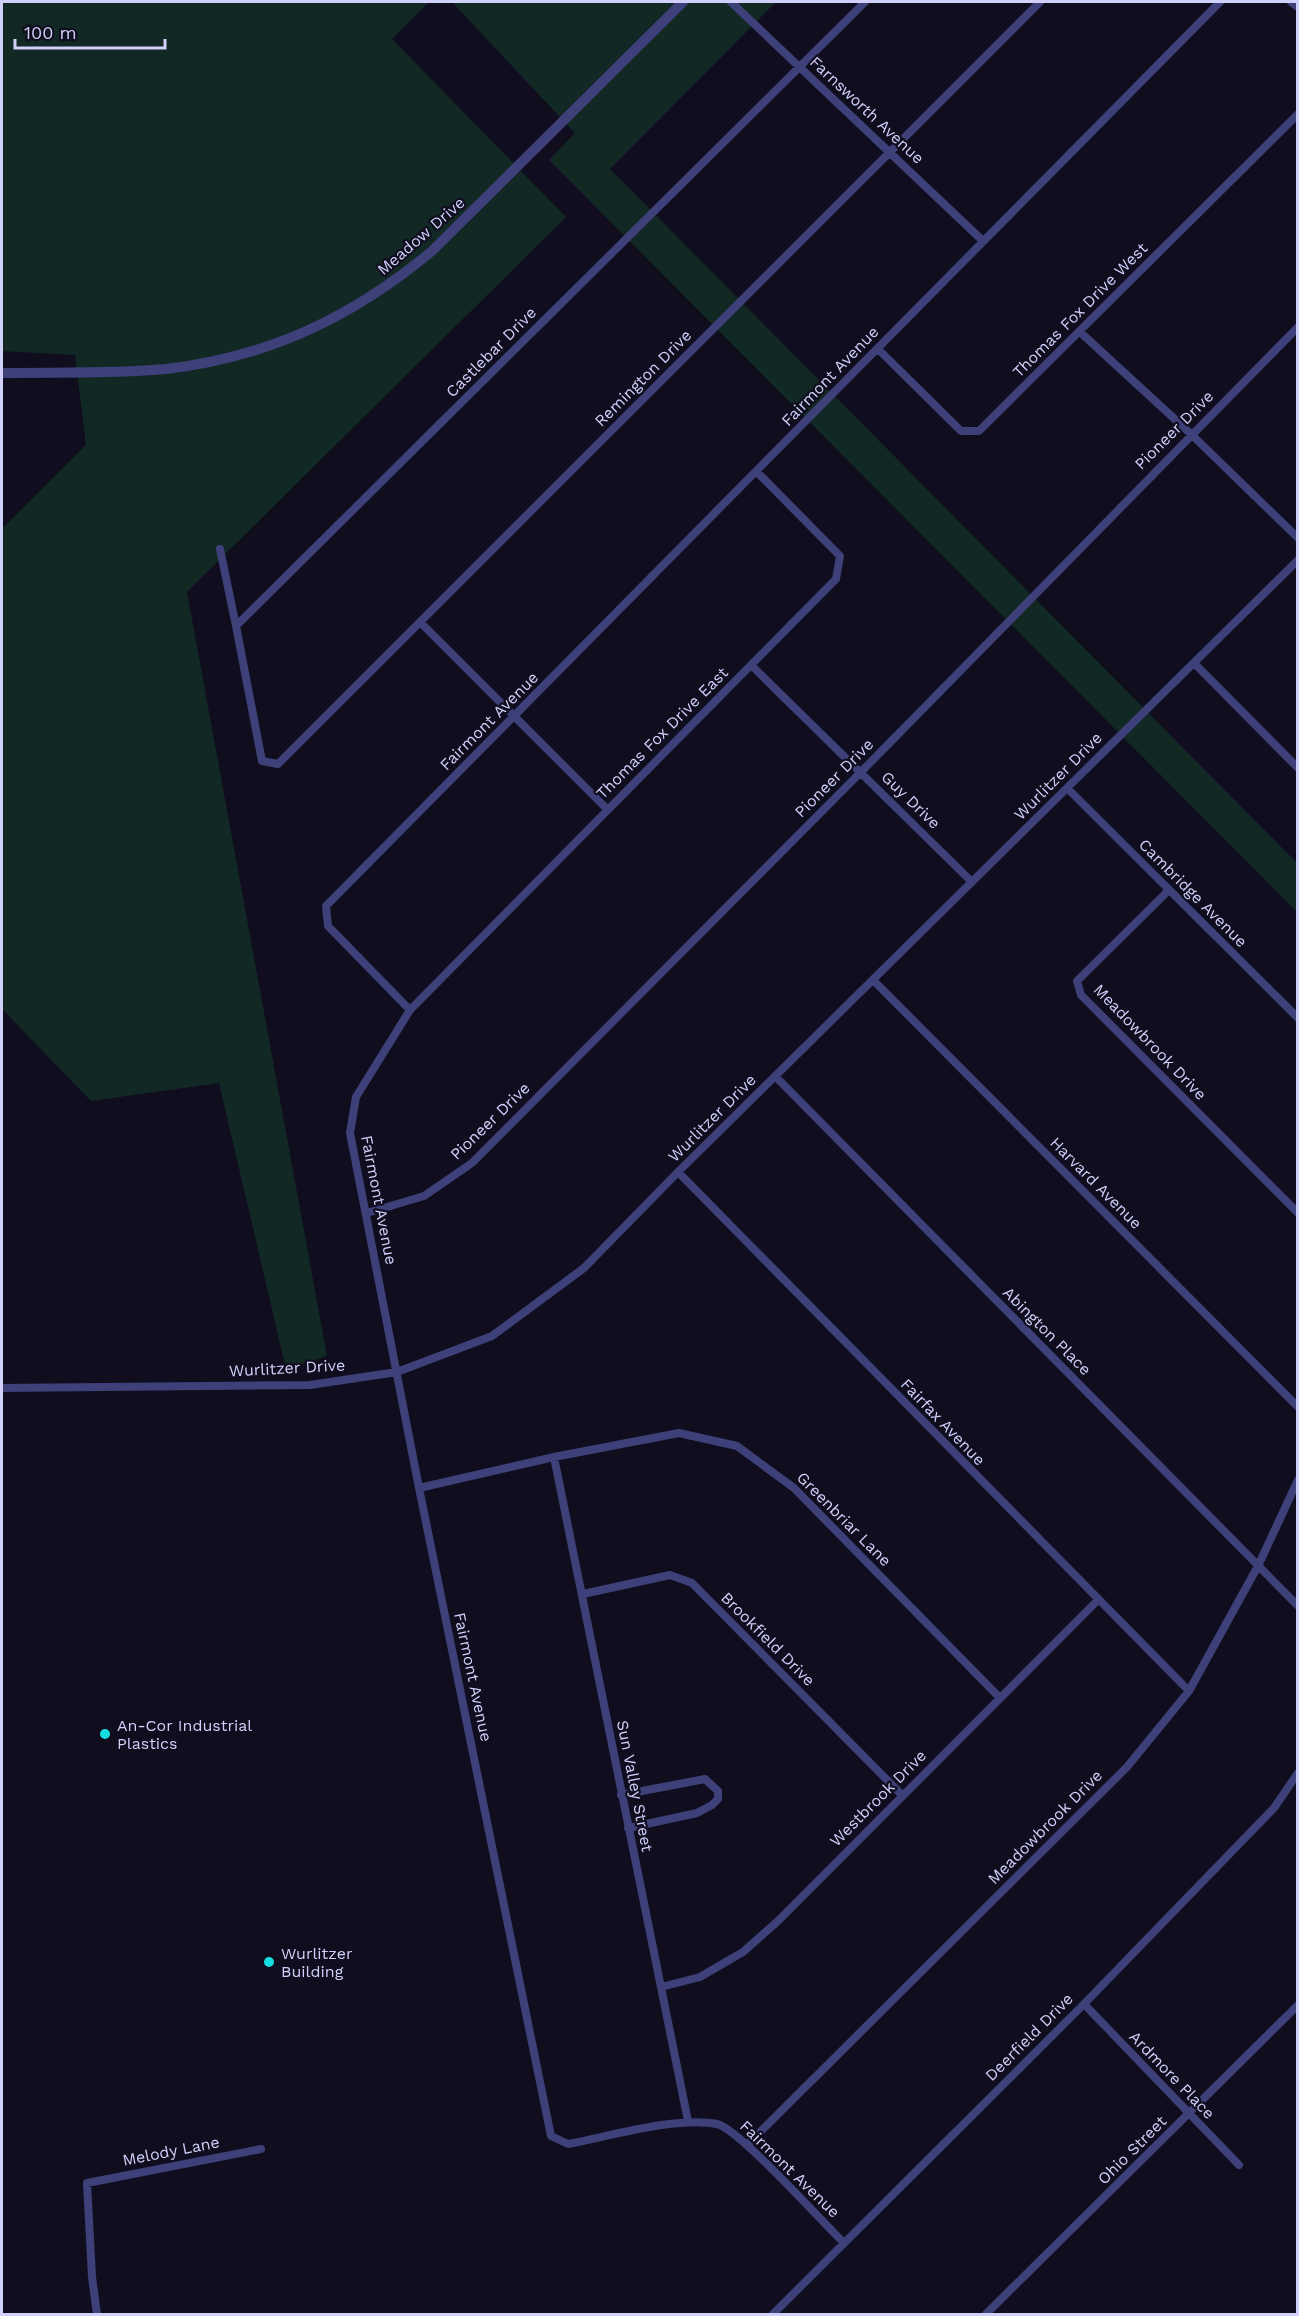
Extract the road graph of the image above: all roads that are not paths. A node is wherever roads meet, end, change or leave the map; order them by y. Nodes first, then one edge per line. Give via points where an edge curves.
1 (683, 2) edge
2 (731, 2) edge
3 (865, 2) edge
4 (1040, 2) edge
5 (1220, 2) edge
6 (1291, 2) edge
7 (1298, 8) edge
8 (800, 67) junction
9 (1298, 114) edge
10 (889, 152) junction
11 (983, 241) junction
12 (1298, 327) edge
13 (1080, 332) junction
14 (878, 349) junction
15 (2, 373) edge
16 (1191, 434) junction
17 (757, 472) junction
18 (1298, 538) edge
19 (220, 549) dead end
20 (1298, 560) edge
21 (420, 622) junction
22 (236, 626) junction
23 (1194, 663) junction
24 (751, 665) junction
25 (515, 716) junction
26 (1296, 765) edge
27 (861, 772) junction
28 (1067, 788) junction
29 (607, 809) junction
30 (972, 882) junction
31 (1168, 890) junction
32 (873, 980) junction
33 (410, 1010) junction
34 (1298, 1018) edge
35 (775, 1076) junction
36 (678, 1172) junction
37 (367, 1213) junction
38 (1298, 1214) edge
39 (397, 1372) junction
40 (2, 1388) edge
41 (1298, 1407) edge
42 (554, 1457) junction
43 (1298, 1480) edge
44 (419, 1488) junction
45 (1258, 1566) junction
46 (583, 1594) junction
47 (1098, 1600) junction
48 (1298, 1606) edge
49 (1189, 1690) junction
50 (1000, 1698) junction
51 (1298, 1773) edge
52 (621, 1795) junction
53 (902, 1795) junction
54 (628, 1828) junction
55 (660, 1987) junction
56 (1084, 2004) junction
57 (1298, 2005) edge
58 (1189, 2114) junction
59 (688, 2121) junction
60 (747, 2145) junction
61 (261, 2149) dead end
62 (1239, 2165) dead end
63 (844, 2243) junction
64 (97, 2314) edge
65 (773, 2314) edge
66 (986, 2314) edge

1 - 15 street, Meadow Drive via 432,250 396,280 343,314 274,345 202,364 135,371
2 - 8 street, Farnsworth Avenue
3 - 8 street, Castlebar Drive
4 - 10 street, Remington Drive
5 - 11 street, Fairmont Avenue
6 - 7 street
8 - 10 street, Farnsworth Avenue
8 - 22 street, Castlebar Drive
9 - 13 street, Thomas Fox Drive West
10 - 11 street, Farnsworth Avenue
10 - 21 street, Remington Drive
11 - 14 street, Fairmont Avenue
12 - 16 street, Pioneer Drive
13 - 14 street, Thomas Fox Drive West via 979,431 961,431
13 - 16 street
14 - 17 street, Fairmont Avenue
16 - 18 street
16 - 27 street, Pioneer Drive
17 - 24 street, Thomas Fox Drive East via 840,556 836,579
17 - 25 street, Fairmont Avenue
19 - 22 street
20 - 23 street, Wurlitzer Drive
21 - 22 street, Remington Drive via 278,764 262,761
21 - 25 street
23 - 26 street
23 - 28 street, Wurlitzer Drive
24 - 27 street, Guy Drive
24 - 29 street, Thomas Fox Drive East
25 - 29 street
25 - 33 street, Fairmont Avenue via 326,906 328,926
27 - 30 street, Guy Drive
27 - 37 street, Pioneer Drive via 472,1163 424,1196
28 - 30 street, Wurlitzer Drive
28 - 31 street, Cambridge Avenue
29 - 33 street, Thomas Fox Drive East
30 - 32 street, Wurlitzer Drive
31 - 34 street, Cambridge Avenue
31 - 38 street, Meadowbrook Drive via 1077,981 1081,995
32 - 35 street, Wurlitzer Drive
32 - 41 street, Harvard Avenue
33 - 37 street, Fairmont Avenue via 356,1097 350,1133
35 - 36 street, Wurlitzer Drive
35 - 45 street, Abington Place
36 - 39 street, Wurlitzer Drive via 584,1268 492,1336
36 - 47 street, Fairfax Avenue
37 - 39 street, Fairmont Avenue
39 - 40 street, Wurlitzer Drive via 310,1384
39 - 44 street, Fairmont Avenue
42 - 44 street, Greenbriar Lane
42 - 46 street, Sun Valley Street
42 - 50 street, Greenbriar Lane via 679,1433 737,1446 794,1488
43 - 45 street, Meadowbrook Drive
44 - 59 street, Fairmont Avenue via 551,2136 568,2144
45 - 48 street, Abington Place
45 - 49 street, Meadowbrook Drive
46 - 52 street, Sun Valley Street
46 - 53 street, Brookfield Drive via 670,1575 692,1583
47 - 49 street, Fairfax Avenue
47 - 50 street, Westbrook Drive
49 - 60 street, Meadowbrook Drive via 1126,1767
50 - 53 street, Westbrook Drive
51 - 56 street, Deerfield Drive via 1274,1808
52 - 54 street, Sun Valley Street
52 - 54 street via 705,1779 718,1791 718,1798 705,1809
53 - 55 street, Westbrook Drive via 778,1921 742,1952 700,1977
54 - 55 street, Sun Valley Street
55 - 59 street, Sun Valley Street
56 - 58 street, Ardmore Place
56 - 63 street, Deerfield Drive
57 - 58 street, Ohio Street
58 - 62 street, Ardmore Place
58 - 66 street, Ohio Street
59 - 60 street, Fairmont Avenue via 720,2124
60 - 63 street, Fairmont Avenue
61 - 64 street, Melody Lane via 87,2183
63 - 65 street, Deerfield Drive

